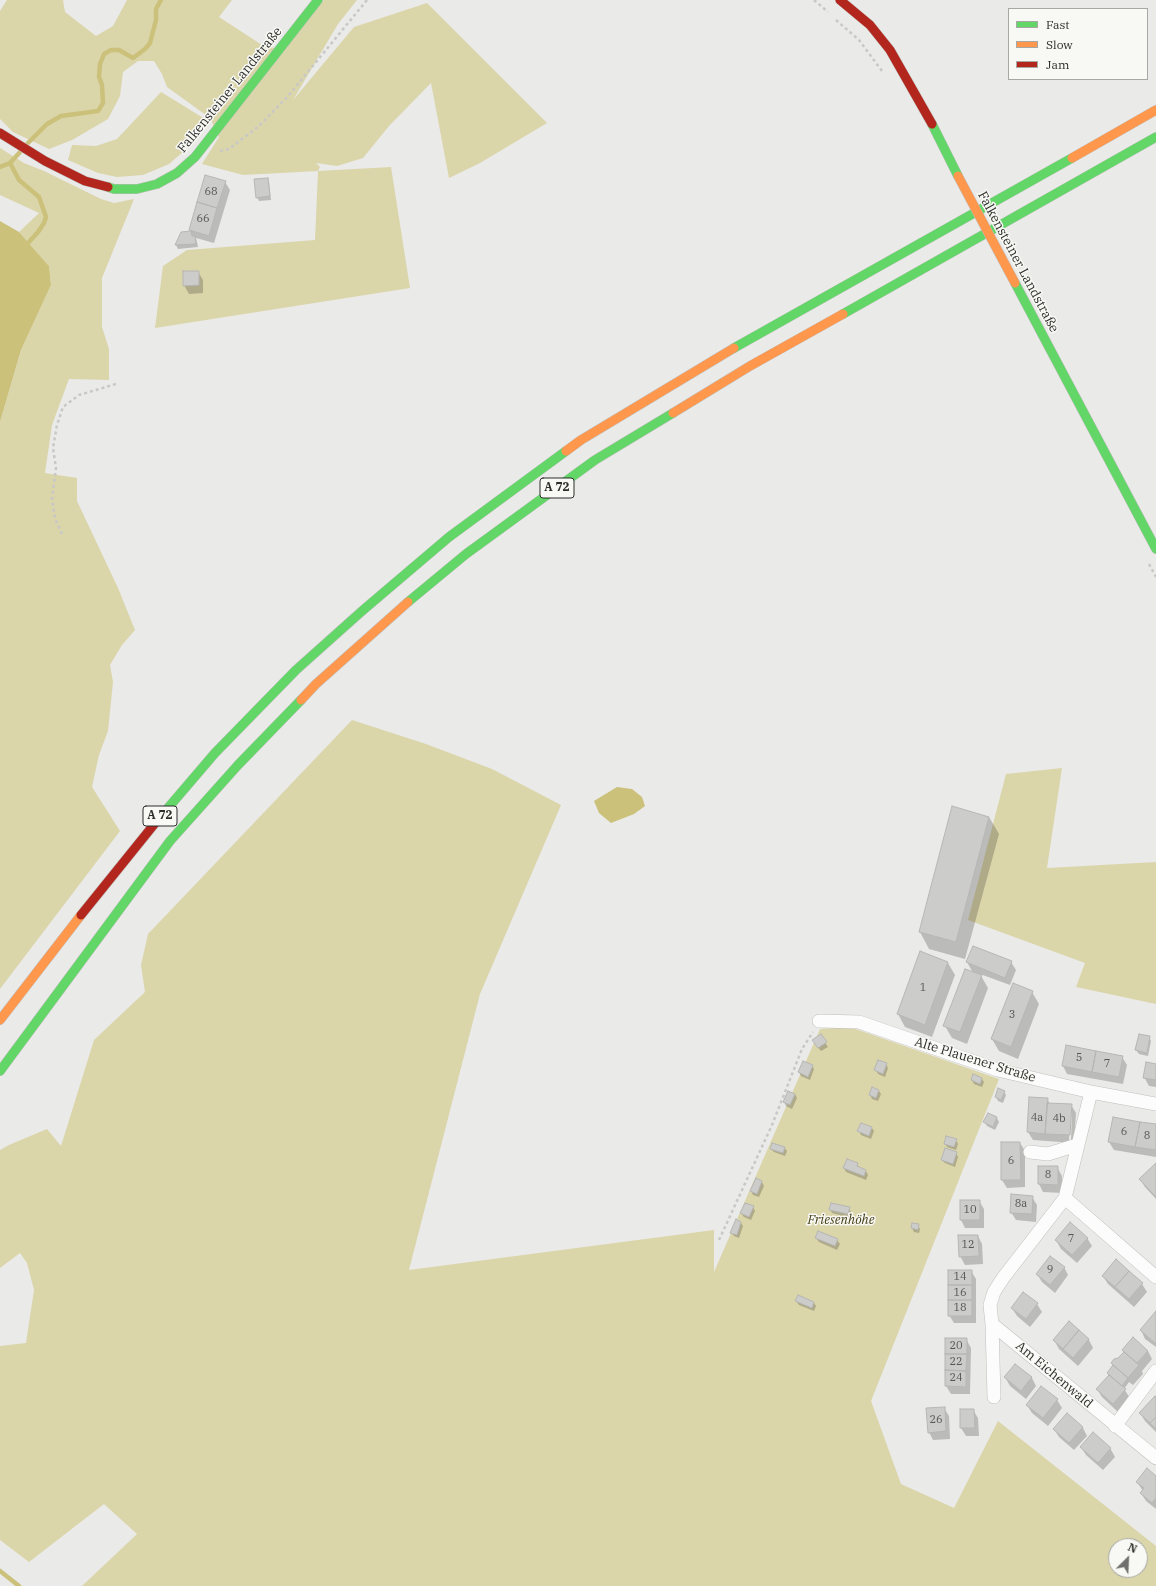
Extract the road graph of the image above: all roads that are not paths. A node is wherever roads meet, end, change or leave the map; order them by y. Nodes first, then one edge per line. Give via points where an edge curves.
1 (318, 0) edge
2 (840, 0) edge
3 (1156, 110) edge
4 (0, 133) edge
5 (1156, 136) edge
6 (1156, 549) edge
7 (0, 1020) edge
8 (819, 1021) road end
9 (0, 1071) edge
10 (1091, 1092) junction
11 (1156, 1104) edge
12 (1077, 1145) junction
13 (1030, 1152) dead end
14 (1065, 1198) junction
15 (1156, 1276) edge
16 (992, 1324) junction
17 (1156, 1371) edge
18 (1152, 1384) edge
19 (994, 1397) dead end
20 (1115, 1426) junction
21 (1156, 1458) edge

1 - 4 main road, Falkensteiner Landstraße via 195,157 177,173 157,184 137,189 114,189 85,181 45,161
2 - 6 main road, Falkensteiner Landstraße, bridge via 870,25 890,50 932,123
3 - 7 main road, A 72 via 737,346 581,440 449,537 296,670 216,753 150,828
5 - 9 main road, A 72 via 743,370 595,460 466,554 381,625 316,684 238,765 170,841
8 - 10 street, Alte Plauener Straße via 859,1022 998,1070
10 - 11 street, Alte Plauener Straße
10 - 12 street
12 - 13 street via 1048,1154
12 - 14 street
14 - 15 street
14 - 16 street via 994,1292 990,1305
16 - 19 street
16 - 20 street, Am Eichenwald
17 - 18 street
18 - 20 street
20 - 21 street, Am Eichenwald

